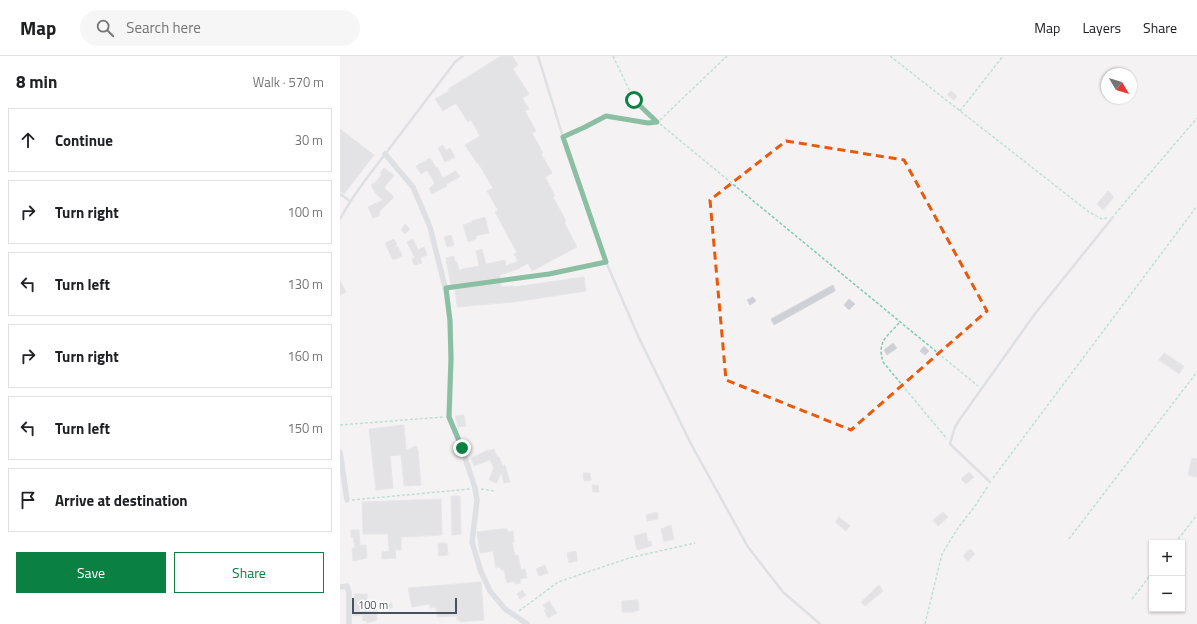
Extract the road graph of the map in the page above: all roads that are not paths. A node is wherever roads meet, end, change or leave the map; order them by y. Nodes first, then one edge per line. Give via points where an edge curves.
1 (464, 56) edge
2 (538, 56) edge
3 (657, 122) road end
4 (563, 137) junction
5 (385, 154) junction
6 (340, 194) edge
7 (350, 201) junction
8 (1113, 217) road end
9 (340, 219) edge
10 (606, 262) junction
11 (446, 288) junction
12 (340, 452) edge
13 (990, 482) road end
14 (346, 500) road end
15 (340, 587) edge
16 (349, 624) edge
17 (527, 624) edge
18 (820, 624) edge

1 - 5 lane via 455,62
2 - 4 lane
3 - 4 lane via 648,123 606,116
4 - 10 lane
5 - 7 lane
5 - 11 street via 413,187 430,227
6 - 7 lane
7 - 9 lane
8 - 13 lane via 1034,315 955,427 950,444
10 - 11 lane via 549,274
10 - 18 lane via 691,444 748,547 783,592
11 - 17 street via 451,359 449,417 476,488 472,542 490,591 505,610
12 - 14 street
15 - 16 street via 347,586 349,593

